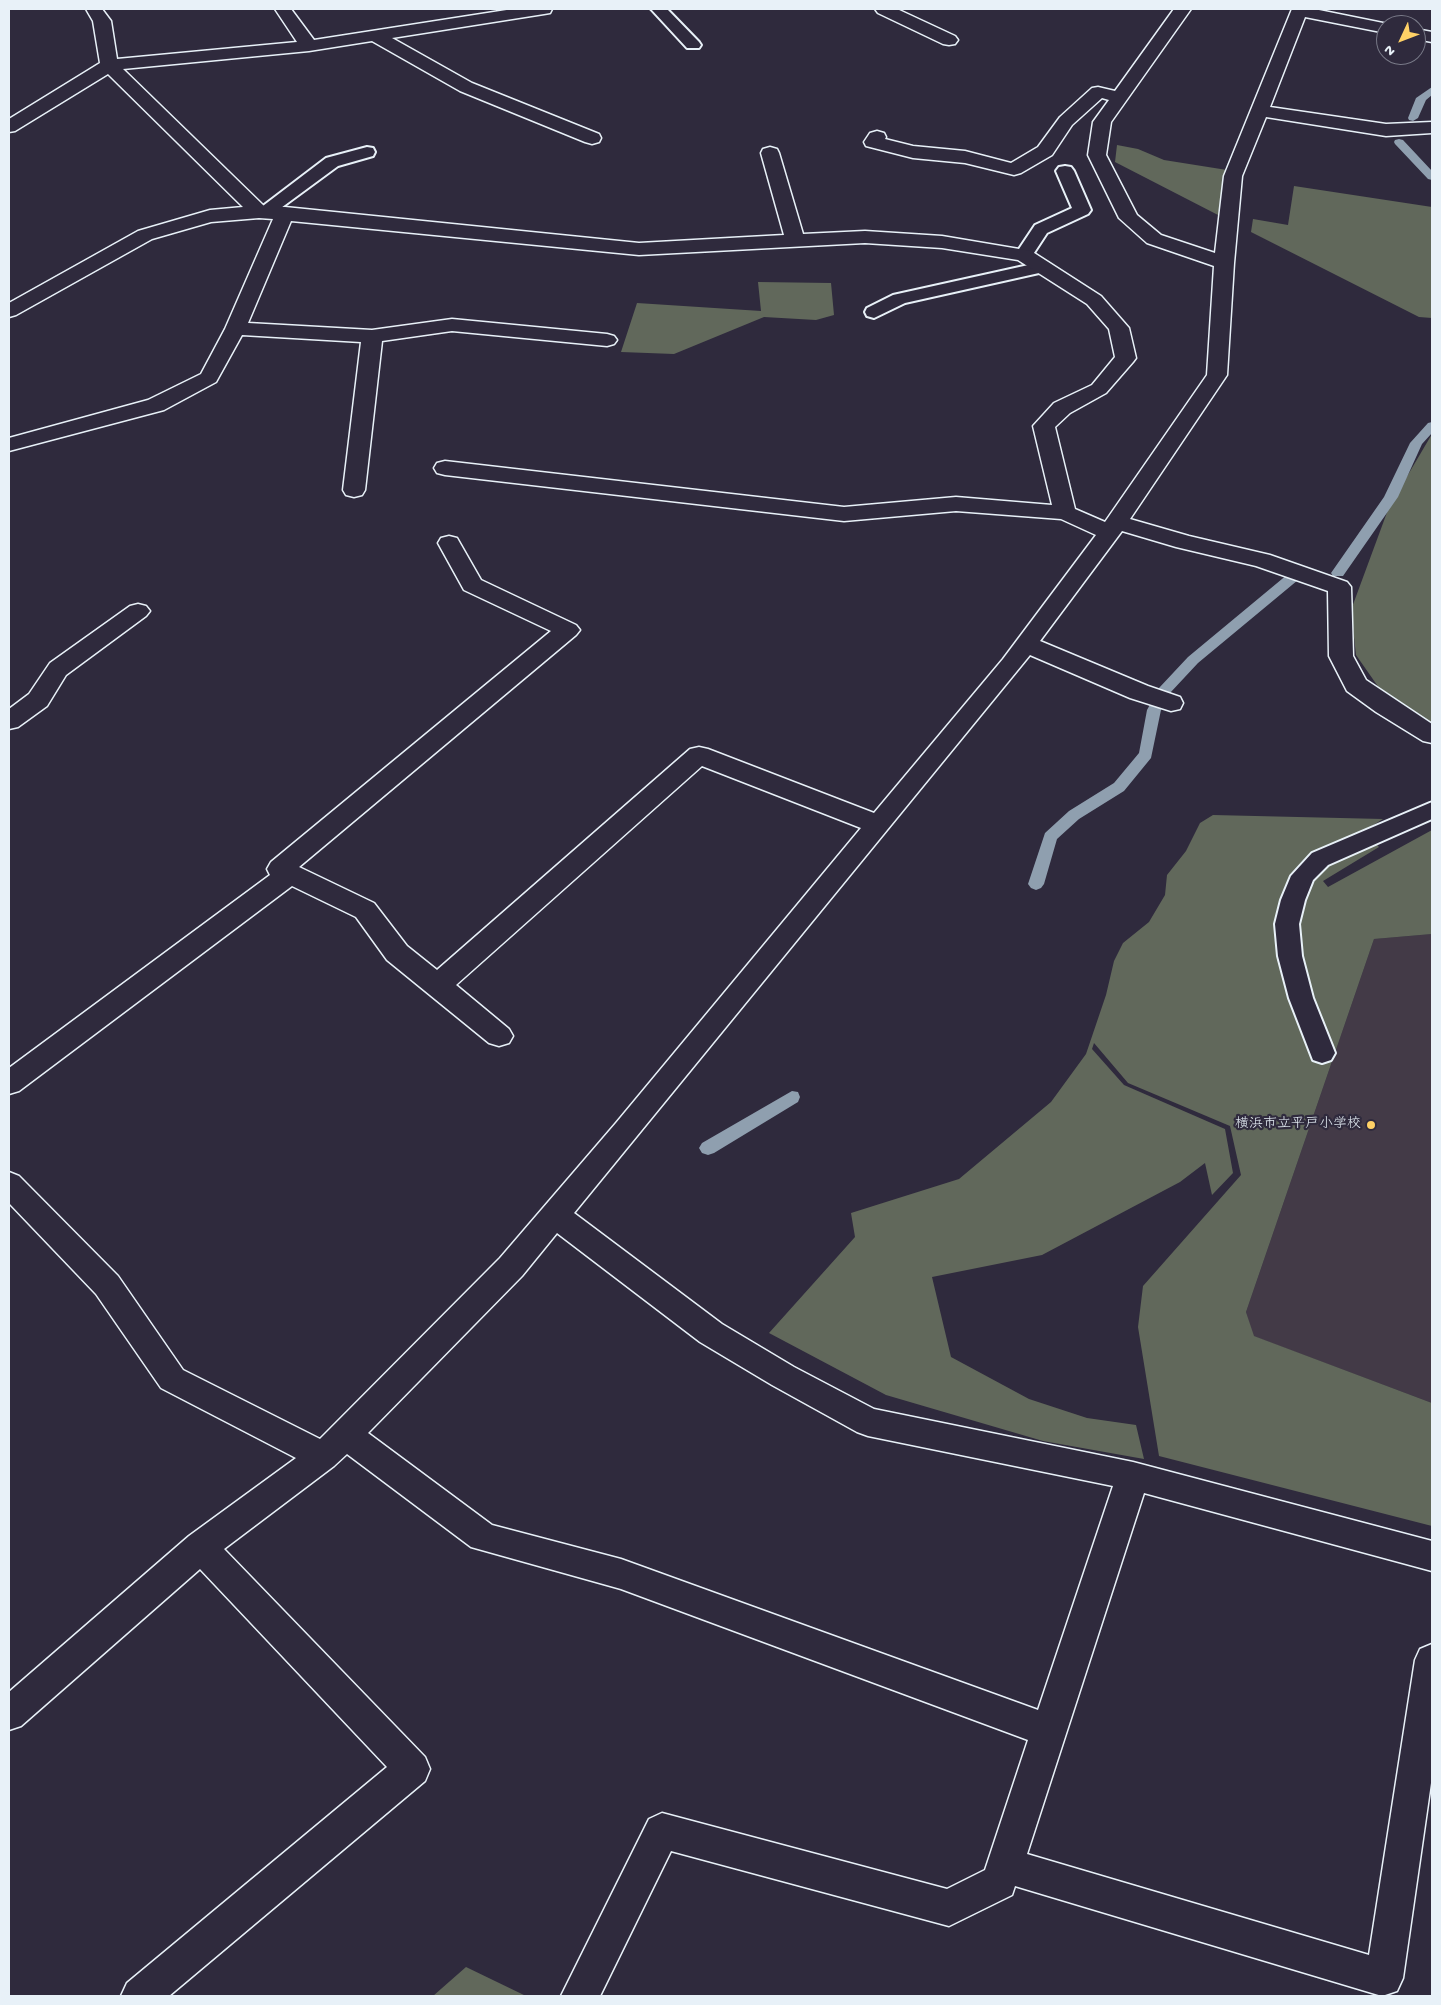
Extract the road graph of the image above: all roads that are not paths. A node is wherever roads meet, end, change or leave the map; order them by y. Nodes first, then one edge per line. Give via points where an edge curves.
1 (94, 9) edge
2 (283, 9) edge
3 (544, 9) edge
4 (659, 9) edge
5 (884, 9) edge
6 (1183, 9) edge
7 (1300, 10) edge
8 (490, 14) edge
9 (1376, 26) edge
10 (373, 35) junction
11 (949, 40) dead end
12 (693, 45) dead end
13 (309, 46) junction
14 (109, 64) junction
15 (1120, 97) junction
16 (1259, 111) junction
17 (9, 127) edge
18 (1432, 128) edge
19 (876, 137) dead end
20 (592, 138) dead end
21 (367, 152) dead end
22 (770, 153) dead end
23 (1065, 171) dead end
24 (269, 212) junction
25 (795, 241) junction
26 (1024, 255) junction
27 (1224, 264) junction
28 (1042, 267) junction
29 (9, 311) edge
30 (874, 312) dead end
31 (235, 329) junction
32 (372, 336) junction
33 (607, 340) dead end
34 (9, 445) edge
35 (445, 468) dead end
36 (354, 490) dead end
37 (1066, 513) junction
38 (1113, 527) junction
39 (449, 543) dead end
40 (138, 611) dead end
41 (1025, 644) junction
42 (1171, 703) dead end
43 (9, 721) edge
44 (1432, 735) edge
45 (1432, 810) edge
46 (878, 825) junction
47 (288, 874) junction
48 (438, 985) junction
49 (499, 1036) dead end
50 (1322, 1052) dead end
51 (9, 1083) edge
52 (9, 1184) edge
53 (555, 1215) junction
54 (334, 1445) junction
55 (1133, 1476) junction
56 (201, 1547) junction
57 (1432, 1556) edge
58 (1432, 1660) edge
59 (9, 1714) edge
60 (1049, 1731) junction
61 (1004, 1865) junction
62 (140, 1996) edge
63 (580, 1996) edge

1 - 14 street via 102,21
2 - 13 street
3 - 8 street
4 - 12 lane
5 - 11 street
6 - 15 street
7 - 9 street
7 - 16 street
8 - 10 street
10 - 13 street
10 - 20 street via 466,87
13 - 14 street
14 - 17 street
14 - 24 street
15 - 19 street via 1098,92 1066,121 1045,151 1014,169 965,157 913,152 873,142
15 - 27 street via 1102,122 1097,155 1128,218 1154,239
16 - 18 street via 1386,130
16 - 27 street via 1233,176
21 - 24 lane via 332,162
22 - 25 street
23 - 26 lane via 1082,210 1041,230
24 - 25 street via 639,249
24 - 29 street via 210,216 145,235
24 - 31 street
25 - 26 street via 865,237 942,242
26 - 28 street
27 - 38 street via 1217,375
28 - 30 lane via 899,298
28 - 37 street via 1094,300 1119,328 1126,358 1099,389 1062,408 1044,426
31 - 32 street
31 - 34 street via 209,378 156,405
32 - 33 street via 452,325
32 - 36 street
35 - 37 street via 844,514 956,504
37 - 38 street
38 - 41 street
38 - 44 street via 1262,560 1339,587 1341,656 1356,685
39 - 47 street via 472,585 568,630 280,868
40 - 43 street via 58,669 38,700
41 - 42 street
41 - 46 street
45 - 50 lane via 1320,859 1303,876 1287,924 1290,956 1301,998
46 - 48 street via 698,755
46 - 53 street
47 - 48 street via 366,910 397,953
47 - 51 street
48 - 49 street
52 - 54 street via 107,1285 172,1379
53 - 54 street via 511,1267
53 - 55 street via 711,1333 868,1422
54 - 56 street
54 - 60 street via 483,1537 621,1574
55 - 57 street
55 - 60 street
56 - 59 street
56 - 62 street via 412,1769
58 - 61 street via 1384,1978
60 - 61 street
61 - 63 street via 999,1882 949,1908 662,1831

